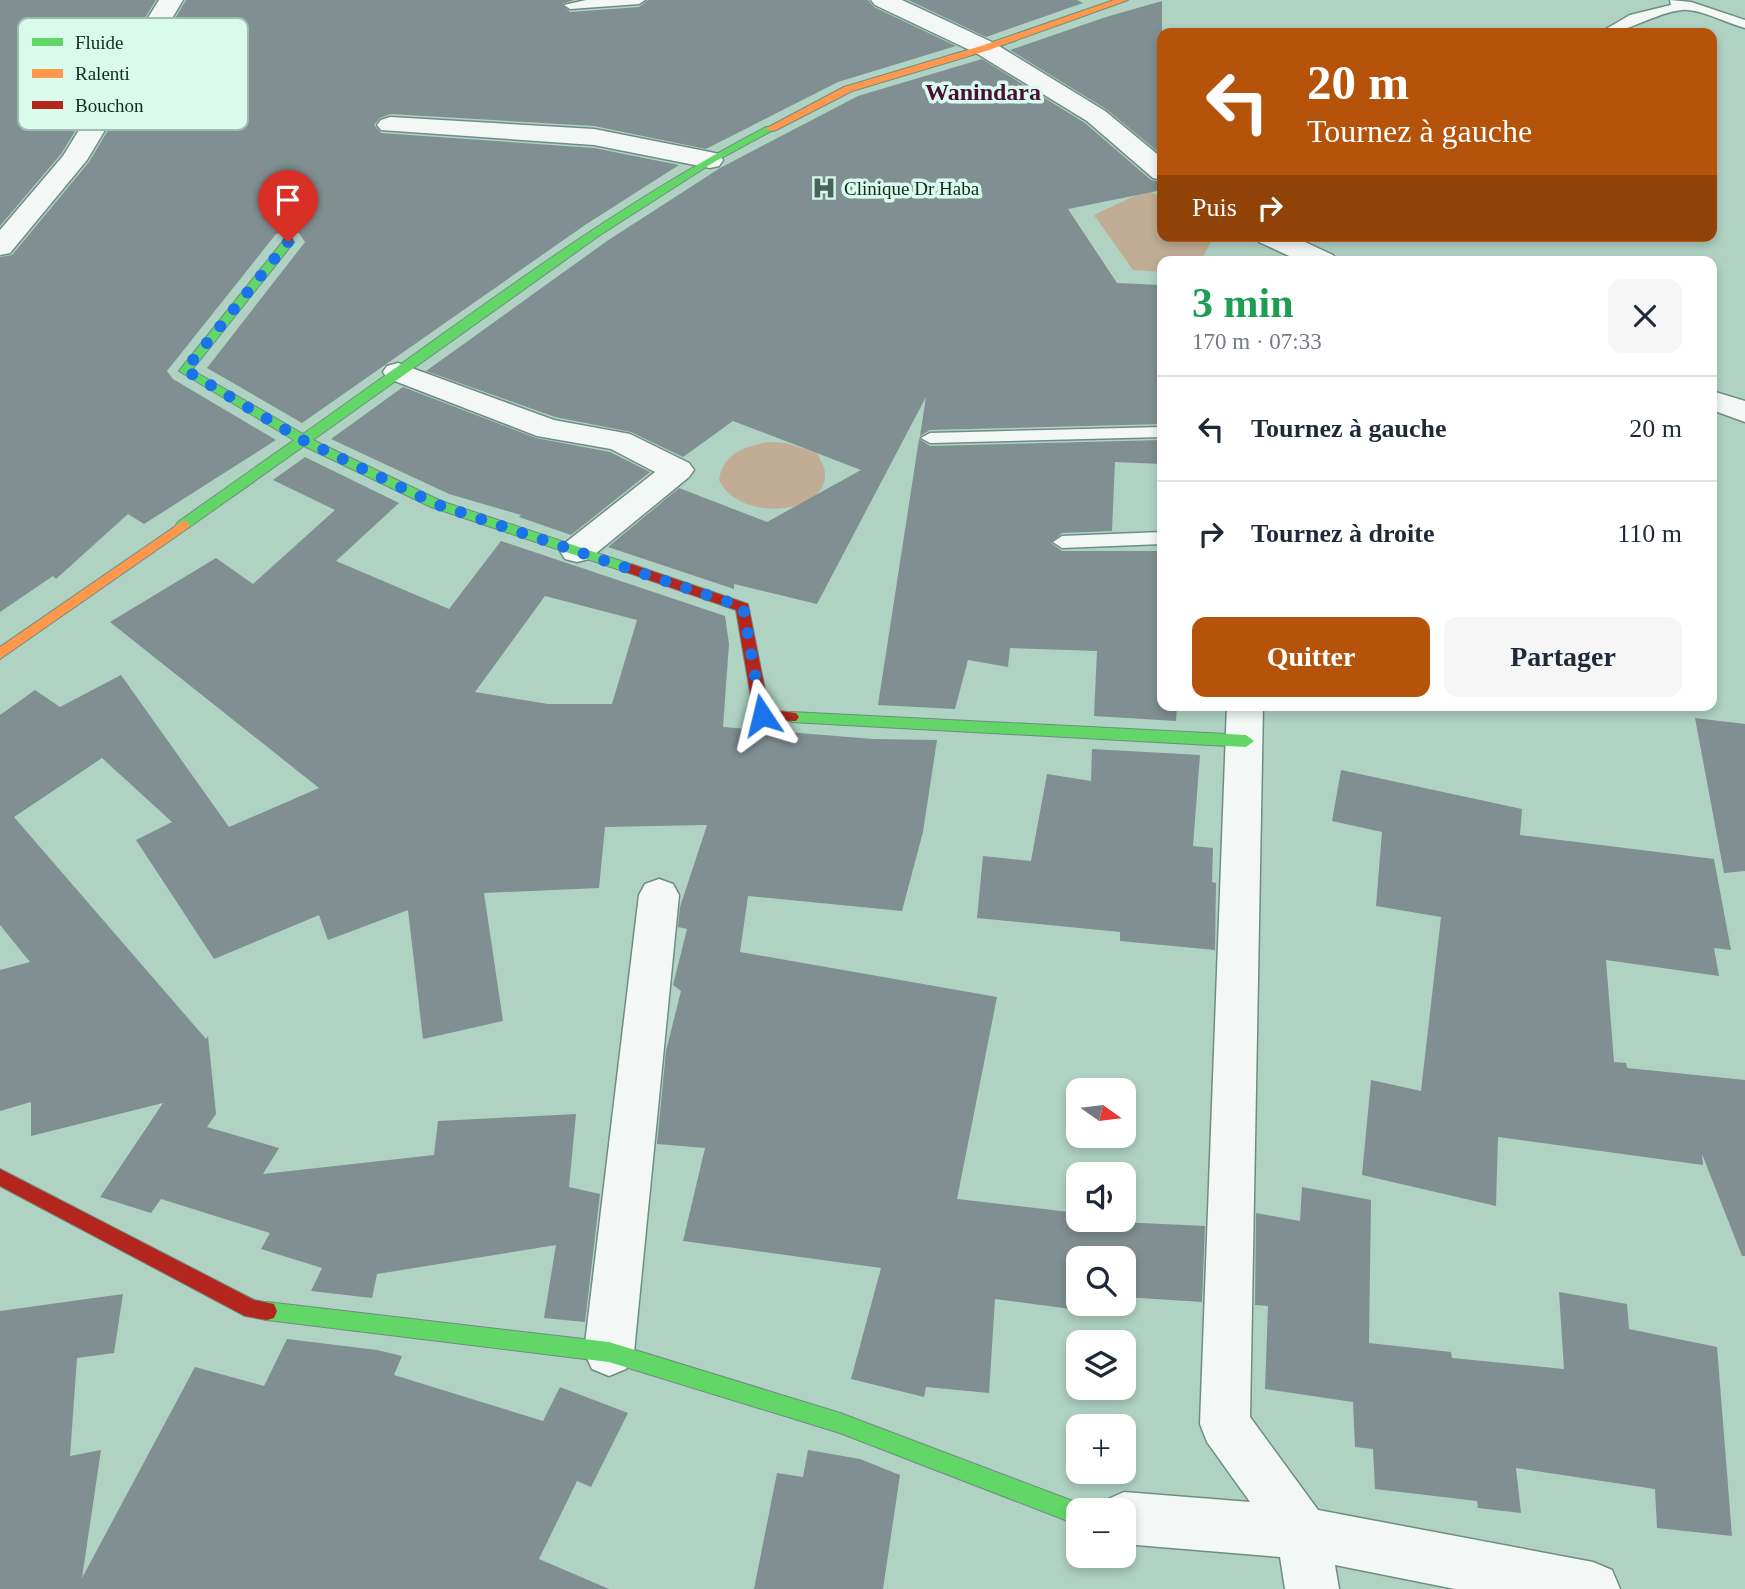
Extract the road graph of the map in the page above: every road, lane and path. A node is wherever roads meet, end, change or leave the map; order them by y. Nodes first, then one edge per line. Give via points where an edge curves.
1 (171, 0) edge
2 (639, 0) edge
3 (883, 0) edge
4 (1123, 0) edge
5 (1670, 0) edge
6 (570, 5) dead end
7 (1686, 5) junction
8 (160, 18) edge
9 (1745, 24) edge
10 (1617, 28) edge
11 (985, 48) junction
12 (390, 125) dead end
13 (92, 130) edge
14 (710, 160) junction
15 (1157, 168) edge
16 (288, 242) dead end
17 (0, 247) edge
18 (1280, 248) edge
19 (1306, 256) edge
20 (398, 372) junction
21 (1717, 402) edge
22 (1745, 412) edge
23 (1157, 432) edge
24 (930, 438) dead end
25 (303, 440) junction
26 (1157, 538) edge
27 (1062, 542) dead end
28 (577, 551) junction
29 (1, 651) edge
30 (1245, 723) edge
31 (659, 895) dead end
32 (0, 1177) edge
33 (609, 1352) junction
34 (1066, 1509) edge
35 (1136, 1519) edge
36 (1303, 1533) junction
37 (1312, 1589) edge
38 (1593, 1589) edge

1 - 8 street
2 - 6 lane
3 - 11 street
4 - 11 street
5 - 7 lane
7 - 9 lane
7 - 10 lane via 1646,14
11 - 14 street via 848,89
11 - 15 street via 1096,116
12 - 14 street via 594,137
13 - 17 street via 74,160
14 - 20 street via 596,233
16 - 25 street via 185,370
18 - 19 street
20 - 25 street
20 - 28 street via 548,429 618,441 678,470
21 - 22 street
23 - 24 lane
25 - 28 street via 436,504
25 - 29 street
26 - 27 lane
28 - 30 street via 743,607 762,715
30 - 36 street via 1225,1424
31 - 33 street
32 - 33 street via 252,1309
33 - 34 street via 840,1423
35 - 36 street
36 - 37 street
36 - 38 street

